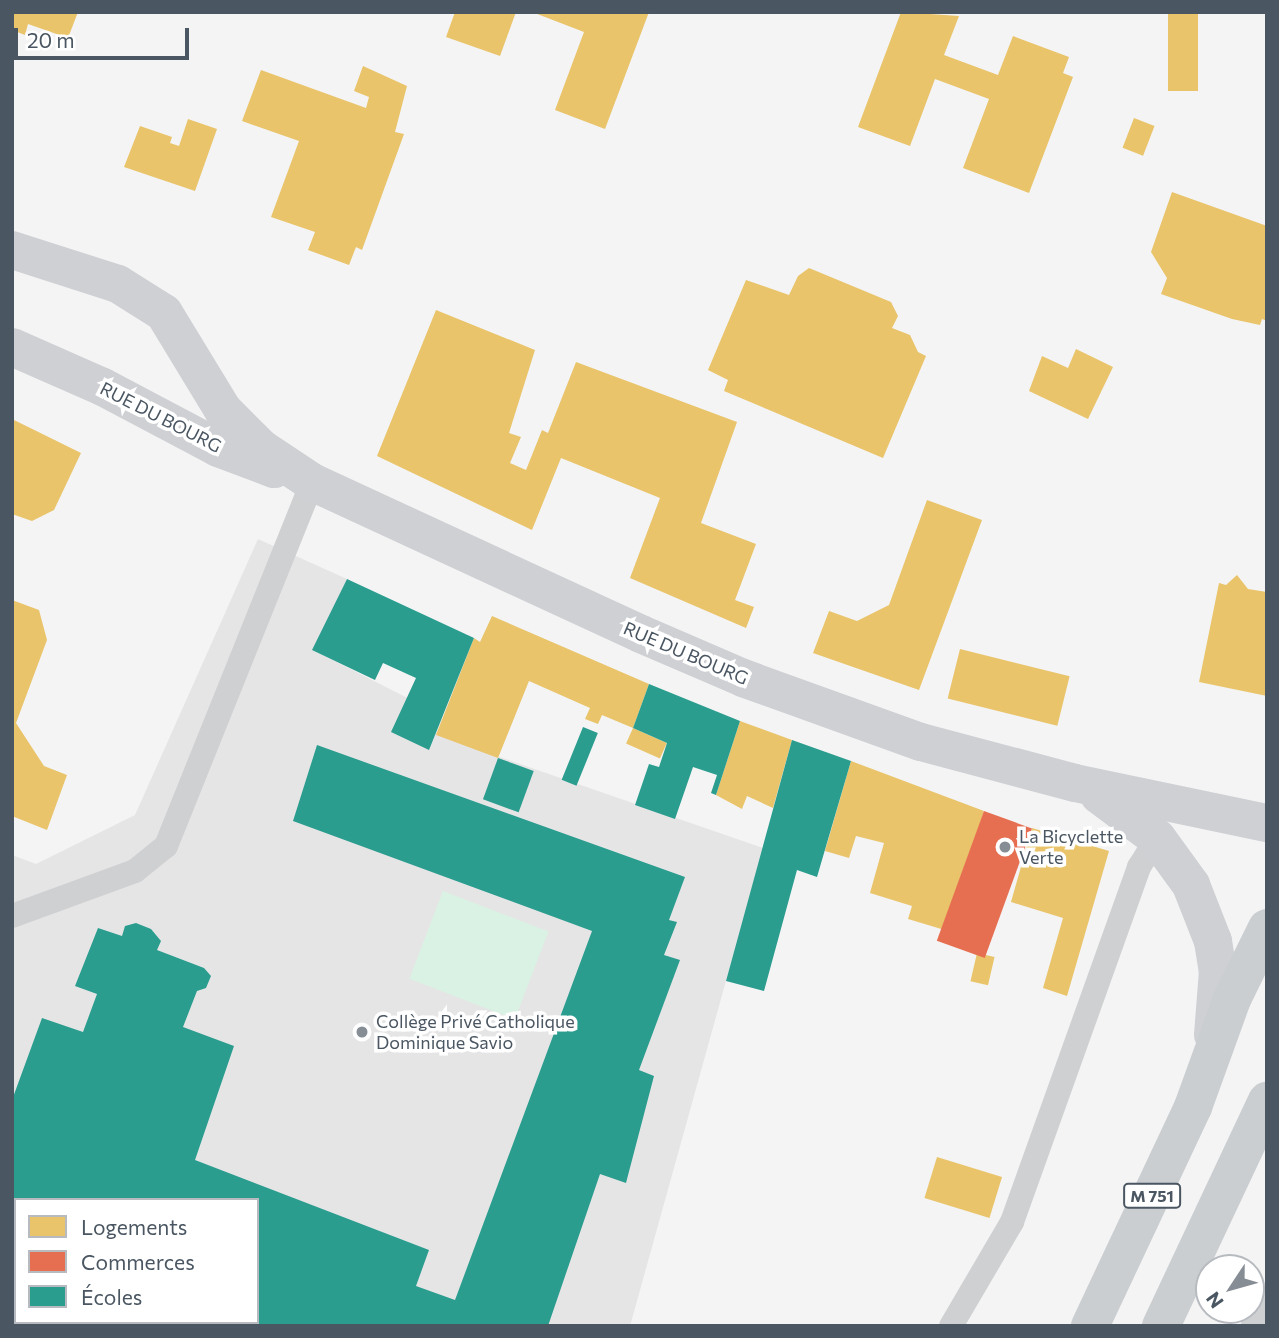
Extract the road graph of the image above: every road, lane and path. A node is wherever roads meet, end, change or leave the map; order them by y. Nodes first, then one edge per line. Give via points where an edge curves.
1 (12, 250) edge
2 (12, 347) edge
3 (312, 482) junction
4 (1075, 783) junction
5 (1267, 823) edge
6 (1157, 838) junction
7 (12, 916) edge
8 (1267, 928) edge
9 (1208, 1065) junction
10 (1267, 1101) edge
11 (1267, 1311) edge
12 (951, 1326) edge
13 (1090, 1326) edge
14 (1161, 1326) edge
15 (1260, 1326) edge

1 - 3 street, RUE DU BOURG via 118,284 163,313 223,410 261,448
2 - 3 street, RUE DU BOURG via 103,387 218,448
3 - 4 street, RUE DU BOURG via 743,678 921,742
3 - 7 lane via 166,846 135,871
4 - 5 street, RUE DU BOURG
4 - 6 street, RUE DU BOURG via 1109,800
6 - 9 street, RUE DU BOURG via 1191,885 1213,941 1219,998
6 - 12 lane via 1139,867 1012,1222
8 - 9 main road, M 751 via 1232,999
9 - 13 main road, M 751 via 1174,1150
10 - 14 main road
11 - 15 street

